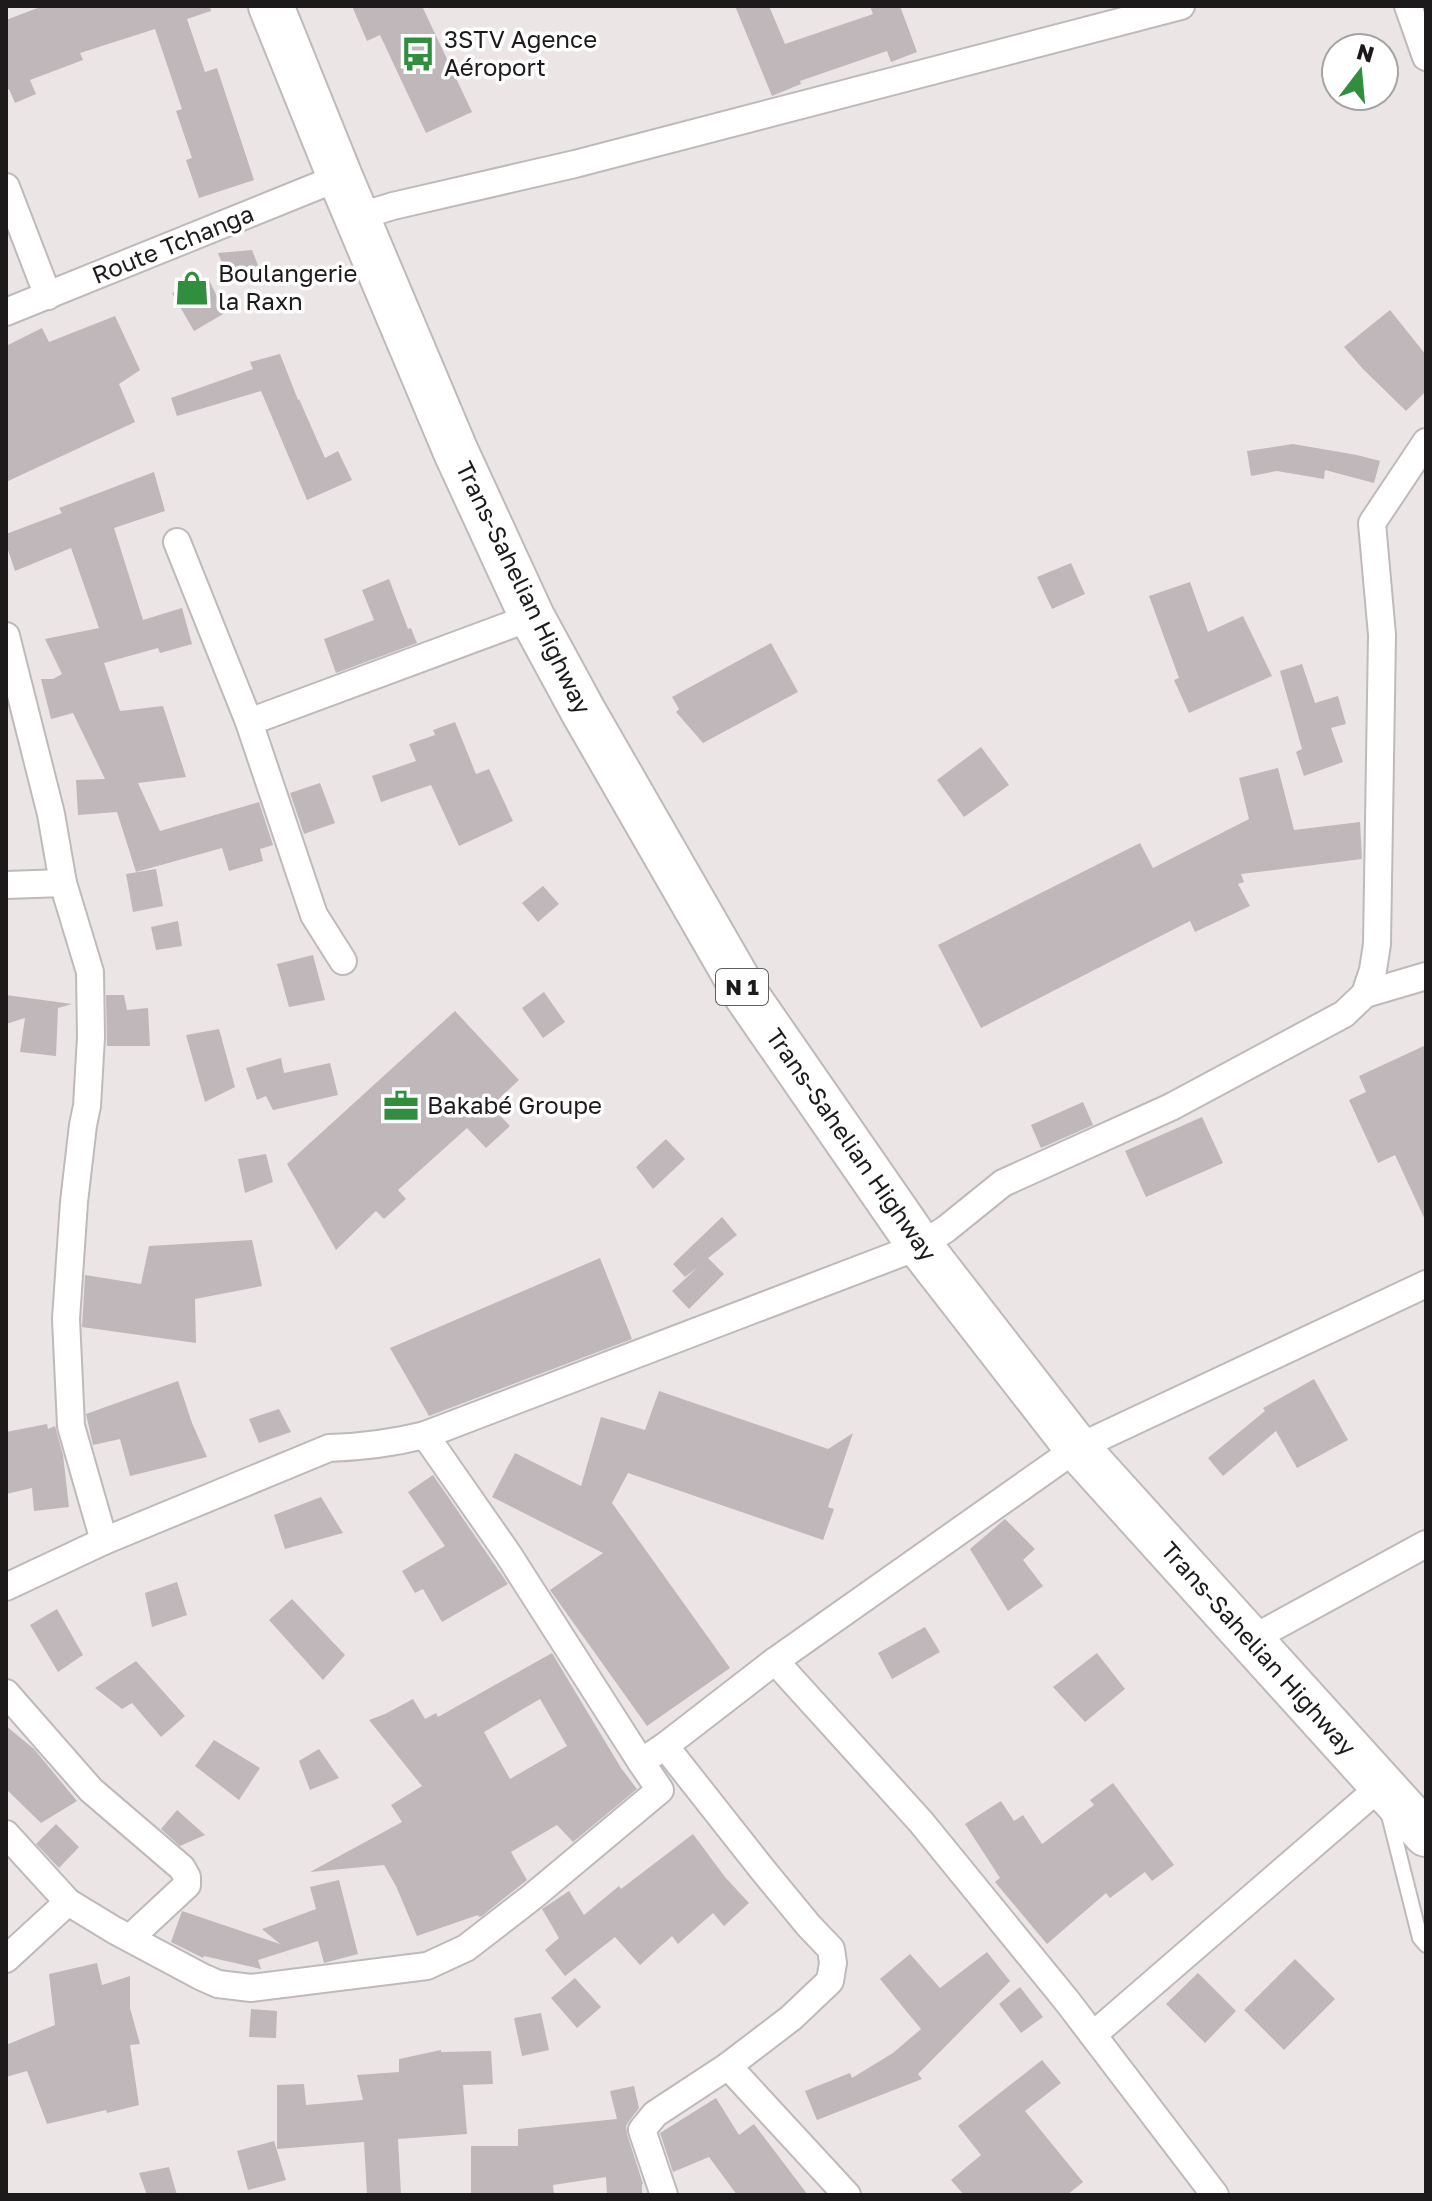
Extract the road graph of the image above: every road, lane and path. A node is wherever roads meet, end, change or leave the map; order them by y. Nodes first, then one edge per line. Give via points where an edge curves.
1 (271, 6) edge
2 (1181, 6) edge
3 (1408, 6) edge
4 (1426, 57) edge
5 (340, 177) junction
6 (6, 187) edge
7 (357, 217) junction
8 (48, 296) junction
9 (6, 312) edge
10 (1426, 442) edge
11 (177, 542) dead end
12 (532, 617) junction
13 (6, 636) edge
14 (249, 722) junction
15 (63, 883) junction
16 (6, 885) edge
17 (343, 961) dead end
18 (1426, 976) edge
19 (1365, 994) junction
20 (920, 1246) junction
21 (1426, 1284) edge
22 (425, 1435) junction
23 (1077, 1448) junction
24 (104, 1541) junction
25 (1426, 1544) edge
26 (6, 1587) edge
27 (1250, 1640) junction
28 (775, 1661) junction
29 (6, 1693) edge
30 (665, 1746) junction
31 (641, 1762) junction
32 (1381, 1786) junction
33 (6, 1834) edge
34 (1426, 1834) edge
35 (68, 1902) junction
36 (130, 1938) junction
37 (1426, 1945) edge
38 (6, 1959) edge
39 (1093, 2035) junction
40 (728, 2066) junction
41 (664, 2195) edge
42 (847, 2195) edge
43 (1215, 2195) edge

1 - 5 highway, Trans-Sahelian Highway / N 1
2 - 7 street
3 - 4 street
5 - 7 highway, Trans-Sahelian Highway / N 1
5 - 8 street, Route Tchanga
6 - 8 street
7 - 12 highway, Trans-Sahelian Highway / N 1
8 - 9 street, Route Tchanga
10 - 19 street via 1372,523 1382,650 1377,944
11 - 14 street
12 - 14 street
12 - 20 highway, Trans-Sahelian Highway / N 1 via 747,996
13 - 15 street
14 - 17 street via 314,915
15 - 16 street
15 - 24 street via 90,972 91,1037 66,1319 71,1426
18 - 19 street
19 - 20 street via 1344,1014 1171,1107 1003,1183
20 - 22 street
20 - 23 highway, Trans-Sahelian Highway / N 1
21 - 23 street
22 - 24 street via 329,1448
22 - 31 street
23 - 27 highway, Trans-Sahelian Highway / N 1
23 - 28 street
24 - 26 street
25 - 27 street
27 - 32 highway, Trans-Sahelian Highway / N 1
28 - 30 street
28 - 39 street via 921,1822
29 - 36 street via 91,1790 187,1877 187,1885
30 - 31 street
30 - 40 street via 831,1949 830,1981
31 - 36 street via 660,1790 466,1948 427,1966 238,1988 202,1977
32 - 34 highway, Trans-Sahelian Highway / N 1
32 - 37 lane
32 - 39 street
33 - 35 street
35 - 36 street
35 - 38 street
39 - 43 street
40 - 41 street via 655,2114 642,2130
40 - 42 street

